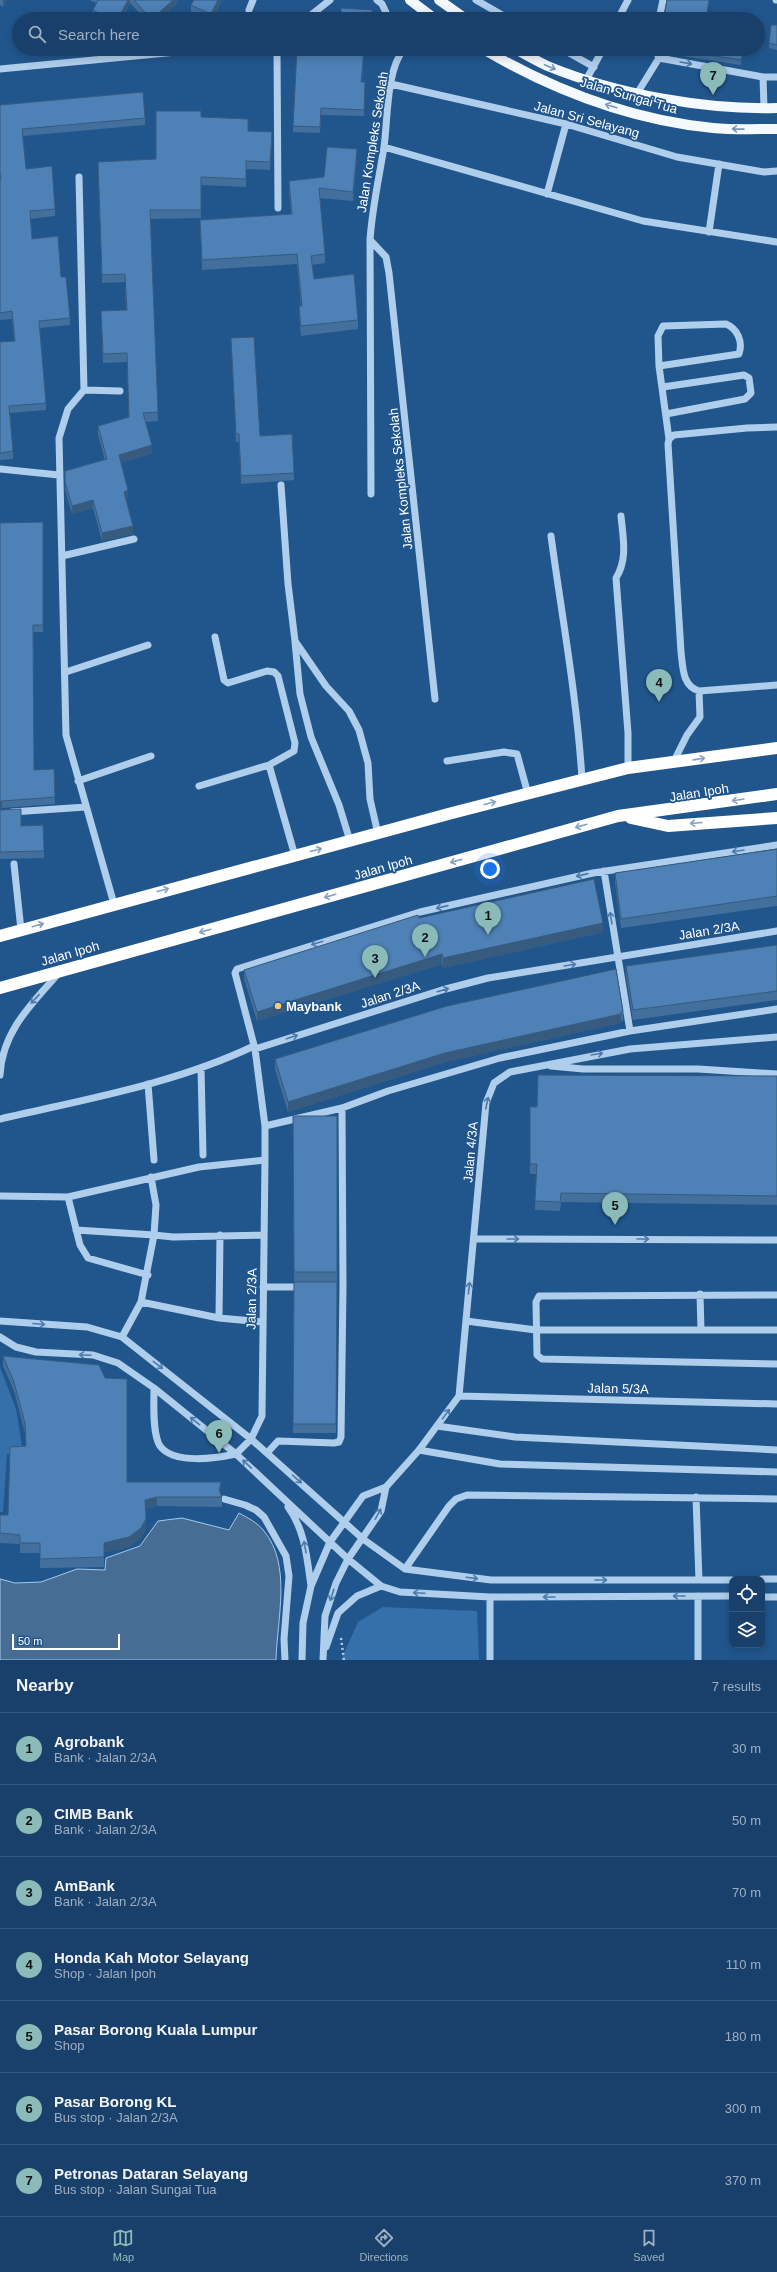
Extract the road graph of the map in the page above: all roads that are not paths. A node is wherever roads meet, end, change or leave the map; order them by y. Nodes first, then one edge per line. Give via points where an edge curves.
1 (253, 0) edge
2 (330, 0) edge
3 (377, 0) edge
4 (410, 0) edge
5 (439, 0) edge
6 (476, 0) edge
7 (628, 0) edge
8 (663, 0) edge
9 (249, 10) dead end
10 (315, 12) edge
11 (386, 12) edge
12 (424, 12) edge
13 (456, 12) edge
14 (497, 12) edge
15 (622, 12) edge
16 (661, 12) edge
17 (135, 56) edge
18 (277, 56) edge
19 (397, 56) edge
20 (496, 56) edge
21 (528, 56) edge
22 (574, 56) edge
23 (600, 56) edge
24 (659, 58) joint
25 (594, 67) junction
26 (0, 69) edge
27 (763, 77) junction
28 (777, 77) edge
29 (586, 80) junction
30 (391, 84) junction
31 (638, 92) junction
32 (764, 108) junction
33 (777, 108) edge
34 (566, 124) junction
35 (777, 129) edge
36 (384, 147) junction
37 (719, 164) junction
38 (777, 171) edge
39 (79, 177) dead end
40 (547, 194) junction
41 (278, 208) dead end
42 (709, 232) junction
43 (370, 240) junction
44 (777, 242) edge
45 (659, 366) junction
46 (663, 387) junction
47 (84, 390) junction
48 (120, 391) dead end
49 (666, 414) junction
50 (777, 427) edge
51 (669, 439) junction
52 (0, 469) edge
53 (59, 475) junction
54 (281, 485) edge
55 (371, 494) dead end
56 (621, 516) dead end
57 (550, 536) dead end
58 (134, 539) edge
59 (62, 556) junction
60 (215, 638) dead end
61 (295, 641) junction
62 (148, 645) dead end
63 (66, 672) junction
64 (777, 686) edge
65 (699, 691) junction
66 (435, 698) dead end
67 (777, 748) edge
68 (151, 756) dead end
69 (447, 761) dead end
70 (673, 763) junction
71 (268, 766) junction
72 (628, 768) junction
73 (582, 779) junction
74 (78, 781) junction
75 (199, 786) dead end
76 (528, 794) junction
77 (777, 794) edge
78 (86, 807) junction
79 (2, 813) edge
80 (618, 816) junction
81 (777, 818) edge
82 (378, 834) junction
83 (350, 841) junction
84 (777, 845) edge
85 (295, 856) junction
86 (14, 864) dead end
87 (604, 871) junction
88 (114, 904) junction
89 (21, 930) junction
90 (777, 931) edge
91 (0, 936) edge
92 (617, 957) junction
93 (62, 970) junction
94 (0, 988) edge
95 (777, 1009) edge
96 (630, 1031) junction
97 (777, 1037) edge
98 (254, 1048) junction
99 (540, 1065) junction
100 (201, 1068) junction
101 (777, 1074) edge
102 (0, 1075) edge
103 (148, 1084) junction
104 (342, 1108) junction
105 (0, 1119) edge
106 (265, 1126) junction
107 (203, 1155) dead end
108 (154, 1160) dead end
109 (266, 1160) junction
110 (151, 1177) junction
111 (0, 1196) edge
112 (68, 1197) junction
113 (76, 1230) junction
114 (154, 1235) junction
115 (220, 1235) junction
116 (264, 1236) junction
117 (474, 1239) junction
118 (777, 1240) edge
119 (148, 1275) junction
120 (314, 1287) edge
121 (263, 1288) junction
122 (700, 1294) junction
123 (777, 1295) edge
124 (141, 1302) junction
125 (220, 1318) junction
126 (0, 1321) edge
127 (466, 1321) junction
128 (263, 1322) junction
129 (536, 1330) junction
130 (701, 1330) junction
131 (777, 1330) edge
132 (0, 1337) edge
133 (122, 1337) junction
134 (777, 1364) edge
135 (154, 1388) junction
136 (459, 1396) junction
137 (777, 1404) edge
138 (437, 1426) junction
139 (251, 1439) junction
140 (419, 1450) junction
141 (777, 1450) edge
142 (267, 1453) junction
143 (236, 1454) junction
144 (777, 1472) edge
145 (386, 1487) junction
146 (278, 1494) junction
147 (696, 1497) junction
148 (224, 1499) dead end
149 (777, 1499) edge
150 (344, 1520) junction
151 (363, 1539) junction
152 (330, 1542) junction
153 (348, 1559) junction
154 (405, 1569) junction
155 (765, 1579) edge
156 (777, 1579) edge
157 (699, 1580) junction
158 (729, 1580) edge
159 (311, 1586) junction
160 (381, 1586) junction
161 (698, 1596) junction
162 (729, 1596) edge
163 (490, 1597) junction
164 (765, 1597) edge
165 (777, 1597) edge
166 (323, 1658) edge
167 (285, 1660) edge
168 (302, 1660) edge
169 (490, 1660) edge
170 (698, 1660) edge

1 - 9 street
2 - 10 street
3 - 11 street
4 - 12 main road
5 - 13 main road
6 - 14 street
7 - 15 street
8 - 16 street
17 - 26 street
18 - 41 street
19 - 30 street, Jalan Kompleks Sekolah
35 -> 20 main road, Jalan Sungai Tua via 714,128 677,123 631,112 541,81
21 -> 29 main road, Jalan Sungai Tua via 549,67
22 - 25 street
23 - 25 street
24 -> 27 street
24 - 31 street
25 - 29 street
27 - 28 street
27 - 32 street
29 - 31 main road, Jalan Sungai Tua
30 - 34 street, Jalan Sri Selayang
30 - 36 street, Jalan Kompleks Sekolah
31 - 32 main road, Jalan Sungai Tua via 710,105
32 - 33 main road, Jalan Sungai Tua
34 - 37 street, Jalan Sri Selayang via 677,157
34 - 40 street
36 - 40 street
36 - 43 street, Jalan Kompleks Sekolah
37 - 38 street, Jalan Sri Selayang via 764,172
37 - 42 street
39 - 47 street
40 - 42 street via 643,221
42 - 44 street
43 - 55 street, Jalan Kompleks Sekolah
43 - 66 street, Jalan Kompleks Sekolah via 386,257 389,273
45 - 45 street via 658,336 663,326 726,324 734,327 738,333 741,348 739,354
45 - 46 street
46 - 49 street
46 - 49 street via 744,375 749,378 751,393 745,399
47 - 48 street
47 - 53 street via 68,409 59,438
49 - 51 street
50 - 51 street via 692,433 674,435
51 - 65 street via 681,652 685,679 692,689
52 - 53 street
53 - 59 street
54 - 61 street
56 - 72 street via 624,556 622,569 616,578 628,733
57 - 73 street via 580,743
58 - 59 street
59 - 63 street
60 - 71 street via 224,680 228,684 267,671 278,676 295,744 294,751
61 - 82 street via 326,686 349,711 359,730 368,763 370,799
61 - 83 street via 300,694 310,737 339,805
62 - 63 street
63 - 74 street via 66,735
64 - 65 street
65 - 70 street via 700,717 687,735
70 -> 67 highway
68 - 74 street
69 - 76 street via 504,752 517,754
70 - 72 highway
71 - 75 street
71 - 85 street
72 - 73 highway
73 - 76 highway
74 - 78 street
82 -> 76 highway
77 -> 80 highway, Jalan Ipoh
78 - 79 street
78 - 88 street
81 -> 80 highway via 668,826
80 -> 93 highway, Jalan Ipoh
82 - 83 highway
85 -> 83 highway
84 -> 87 street
88 -> 85 highway
86 - 89 street
92 -> 87 street
87 -> 98 street via 420,912 240,966 235,973
89 -> 88 highway
89 - 91 highway
90 - 92 street, Jalan 2/3A
92 - 96 street
98 -> 92 street, Jalan 2/3A via 488,978
93 - 94 highway, Jalan Ipoh
93 -> 102 street via 30,1004 14,1026 5,1049
95 - 96 street
96 - 104 street via 500,1058 388,1091
99 -> 97 street, Jalan 4/3A via 630,1049
98 - 100 street
98 - 106 street, Jalan 2/3A
99 - 101 street via 583,1069 698,1069
117 -> 99 street, Jalan 4/3A via 486,1102 494,1083 510,1072
100 - 103 street
100 - 107 street
103 - 105 street
103 - 108 street
104 - 106 street
104 - 142 street via 341,1437 339,1442 334,1443 278,1440
106 - 109 street, Jalan 2/3A
109 - 110 street via 200,1167
109 - 116 street, Jalan 2/3A
110 - 112 street
110 - 114 street via 156,1205
111 - 112 street
112 - 113 street
113 - 114 street
113 - 119 street via 80,1245 88,1258
114 - 115 street
114 - 119 street
115 - 116 street
115 - 125 street
116 - 121 street, Jalan 2/3A
117 -> 118 street
127 -> 117 street, Jalan 4/3A
119 - 124 street
120 - 121 street
121 - 128 street, Jalan 2/3A
122 - 123 street
122 - 129 street via 540,1296 536,1302
122 - 130 street
124 - 125 street
124 - 133 street
125 - 128 street
126 -> 133 street via 87,1327
127 - 129 street
127 - 136 street, Jalan 4/3A
128 - 139 street, Jalan 2/3A via 262,1416
129 - 130 street
129 - 134 street via 537,1355 542,1359
130 - 131 street
135 -> 132 street via 118,1363 93,1355 36,1352 16,1347
133 -> 139 street
143 -> 135 street
135 - 143 street via 156,1432 160,1446 172,1454 199,1460
136 - 137 street, Jalan 5/3A
138 -> 136 street
138 - 140 street
138 - 141 street via 515,1437
139 - 142 street
139 - 143 street, Jalan 2/3A
140 - 144 street via 500,1464
140 - 145 street
142 -> 150 street
146 -> 143 street
145 - 150 street via 363,1496
151 -> 145 street via 381,1510
146 - 152 street
159 -> 146 street via 305,1542 295,1518
147 - 149 street
147 - 154 street via 467,1494 449,1506
147 - 157 street
148 - 167 street via 256,1510 270,1525 286,1556 289,1576 284,1628
150 - 151 street
150 - 152 street
151 - 153 street
151 - 154 street
152 - 153 street
152 - 159 street
153 - 160 street
153 -> 166 street via 336,1583 325,1616
154 -> 157 street via 491,1580
155 - 156 street
157 - 158 street
159 - 168 street via 303,1623
163 -> 160 street via 400,1592
160 - 166 street via 357,1596 338,1613
161 - 162 street
161 -> 163 street
161 - 170 street
163 - 169 street
164 - 165 street

